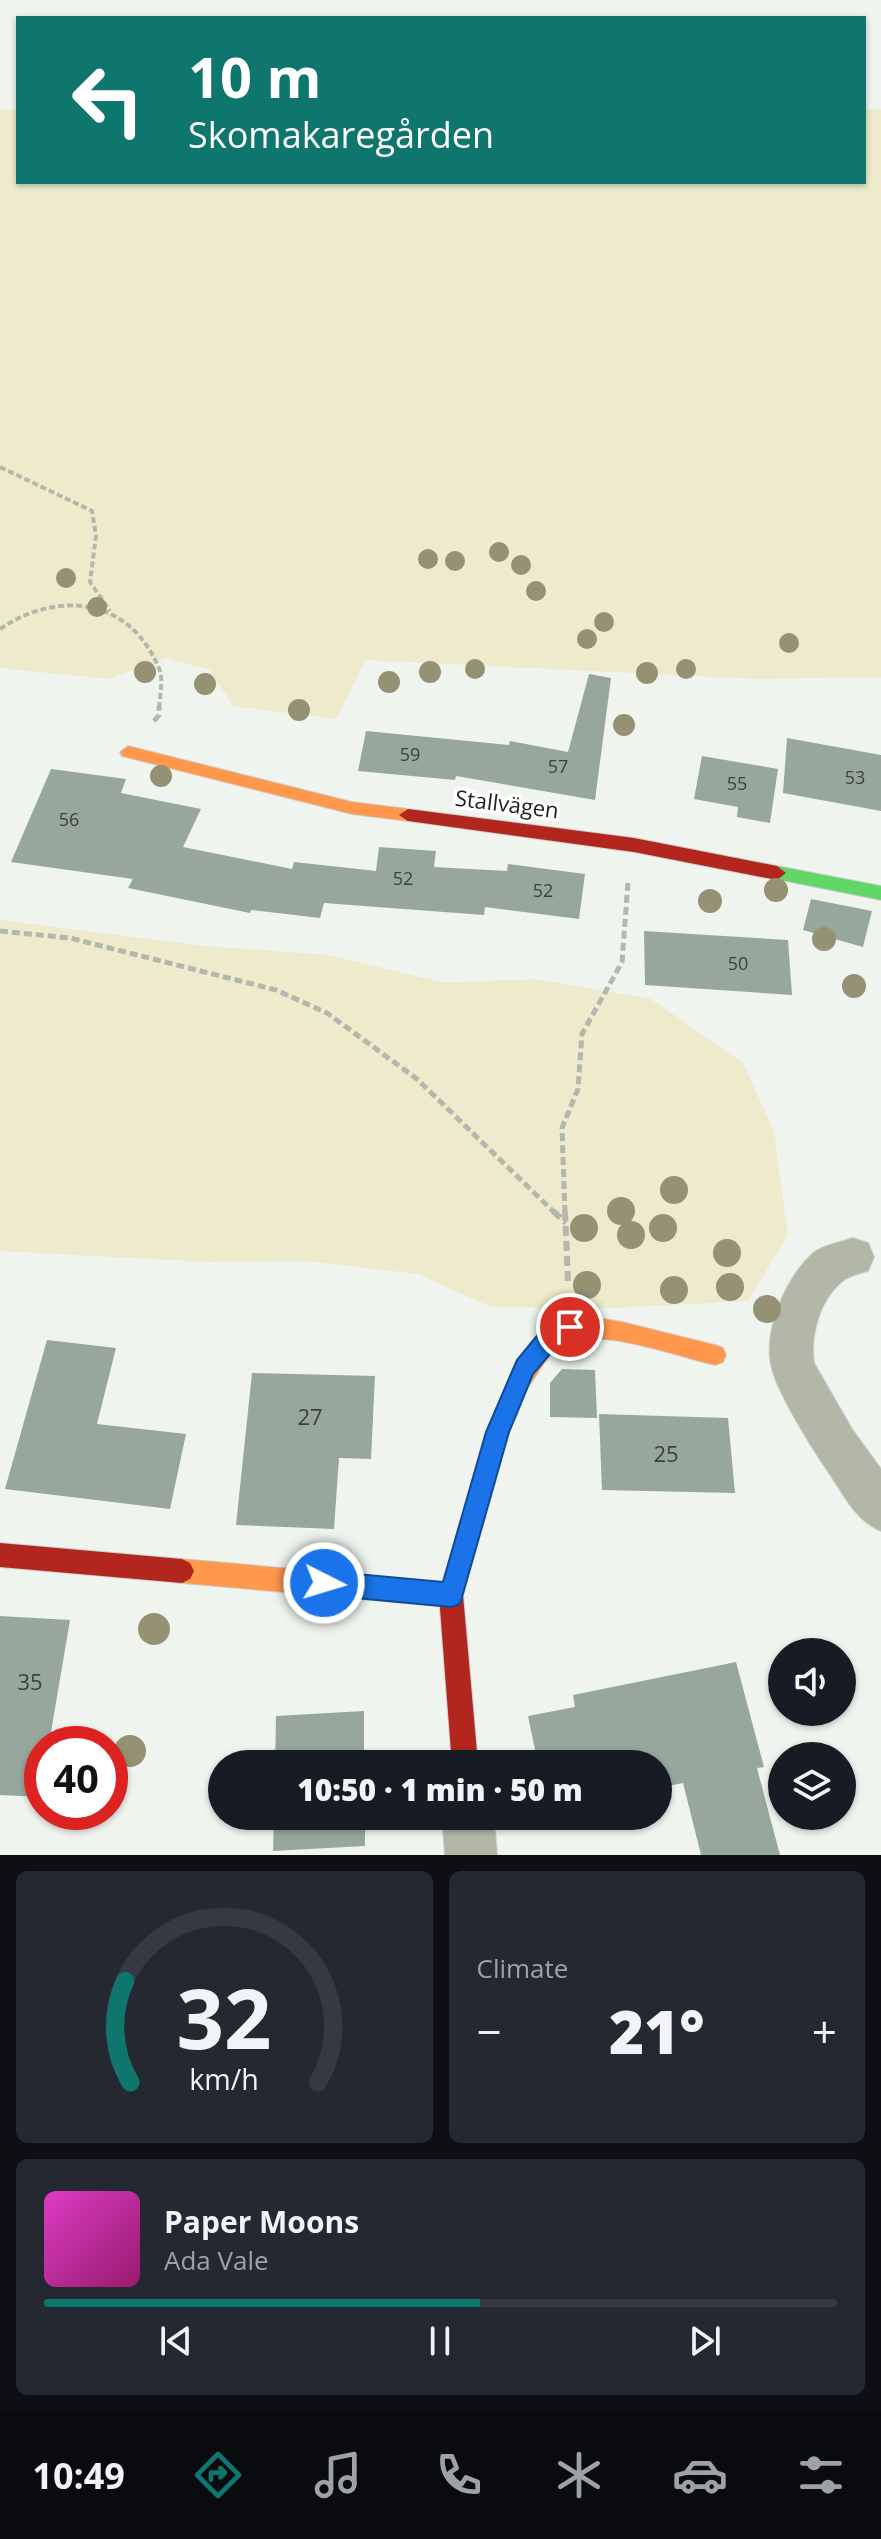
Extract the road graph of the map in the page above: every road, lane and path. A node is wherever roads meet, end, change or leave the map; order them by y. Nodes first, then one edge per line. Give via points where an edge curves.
1 (0, 467) edge
2 (111, 612) junction
3 (0, 629) edge
4 (128, 752) joint
5 (634, 845) junction
6 (881, 893) edge
7 (0, 931) edge
8 (566, 1223) junction
9 (853, 1257) dead end
10 (570, 1327) junction
11 (715, 1355) dead end
12 (881, 1508) edge
13 (0, 1555) edge
14 (451, 1595) junction
15 (464, 1750) edge
16 (469, 1830) edge
17 (471, 1855) edge

1 - 2 path via 92,511 96,538 88,580
2 - 3 path via 61,603 19,616
2 - 4 path via 140,637 161,673 159,715
4 - 5 street, Stallvägen via 352,808
5 - 6 street, Stallvägen
5 - 8 path via 622,962 582,1034 578,1089 562,1128
7 - 8 path via 70,938 276,990 327,1013 417,1079
8 - 10 path
9 - 12 street via 830,1265 806,1293 791,1352 793,1368 836,1445
10 - 11 street via 592,1327
10 - 14 street via 548,1340 525,1367 498,1432
13 - 14 street
14 - 15 street
16 - 17 street

